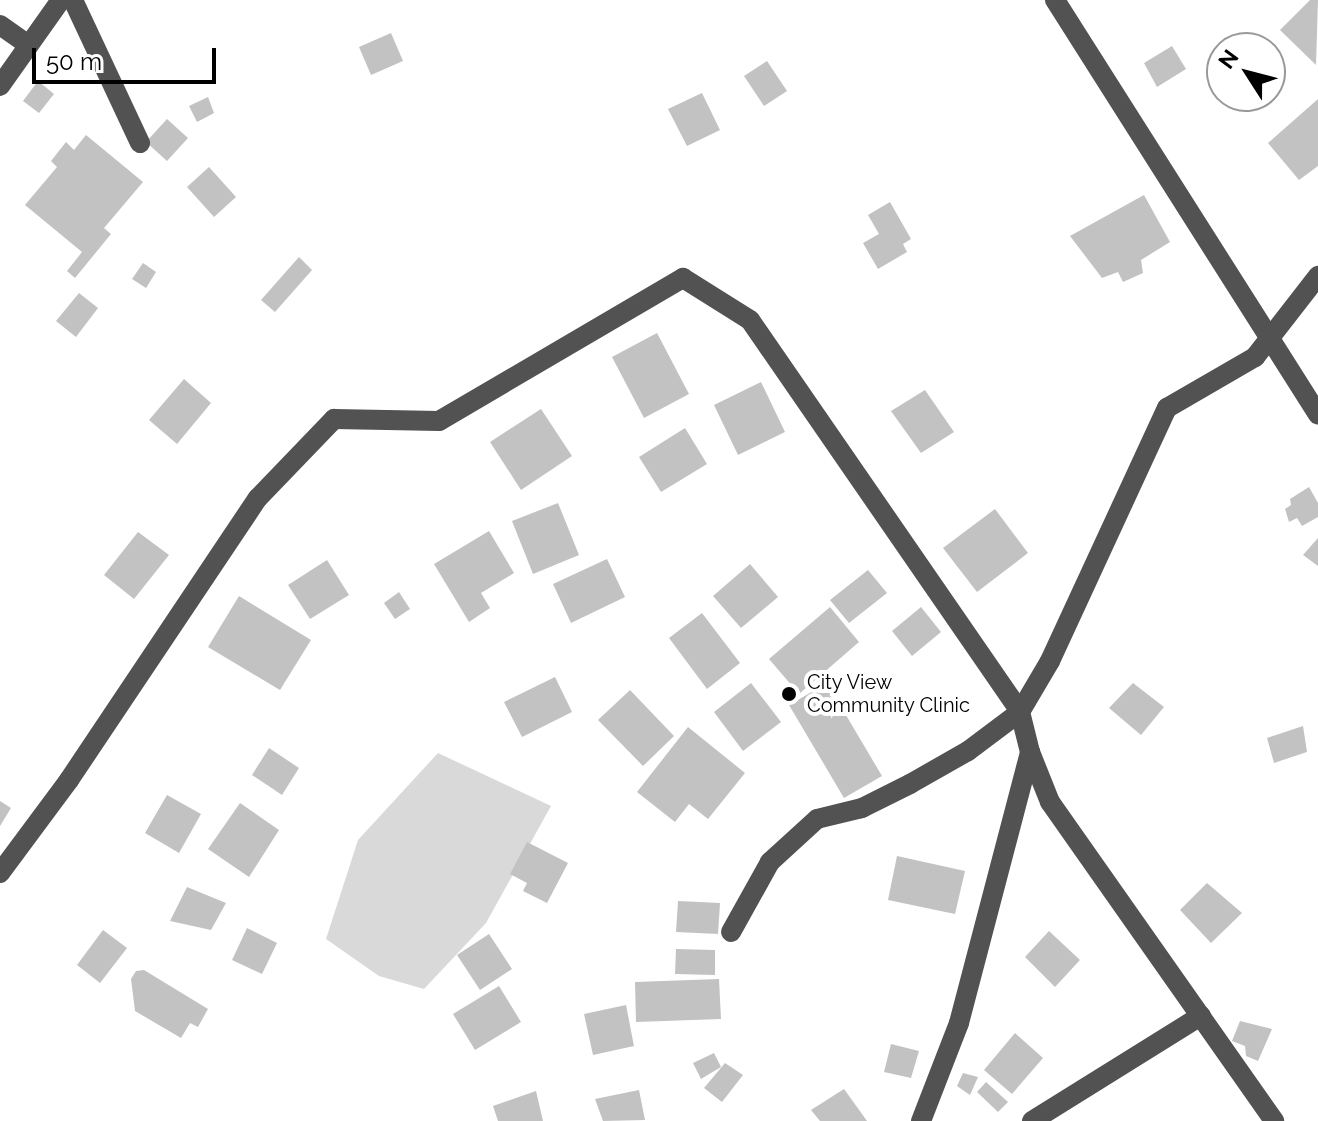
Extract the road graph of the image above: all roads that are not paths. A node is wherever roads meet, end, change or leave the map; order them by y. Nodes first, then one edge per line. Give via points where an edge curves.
1 (61, 0) edge
2 (73, 0) edge
3 (1055, 0) edge
4 (0, 25) edge
5 (29, 45) junction
6 (0, 86) edge
7 (140, 143) dead end
8 (1318, 276) edge
9 (1269, 335) junction
10 (1318, 415) edge
11 (1020, 712) junction
12 (1030, 752) junction
13 (0, 873) edge
14 (731, 932) dead end
15 (1201, 1016) junction
16 (921, 1121) edge
17 (1032, 1121) edge
18 (1274, 1121) edge

1 - 5 street
2 - 7 street
3 - 9 street
4 - 5 street
5 - 6 street
8 - 9 street
9 - 10 street
9 - 11 street via 1255,357 1167,408 1050,661
11 - 12 street
11 - 13 street via 750,320 683,278 439,421 334,419 258,498 69,780
11 - 14 street via 910,784 862,808 817,819 770,862
12 - 15 street via 1050,802
12 - 16 street via 959,1023
15 - 17 street
15 - 18 street

